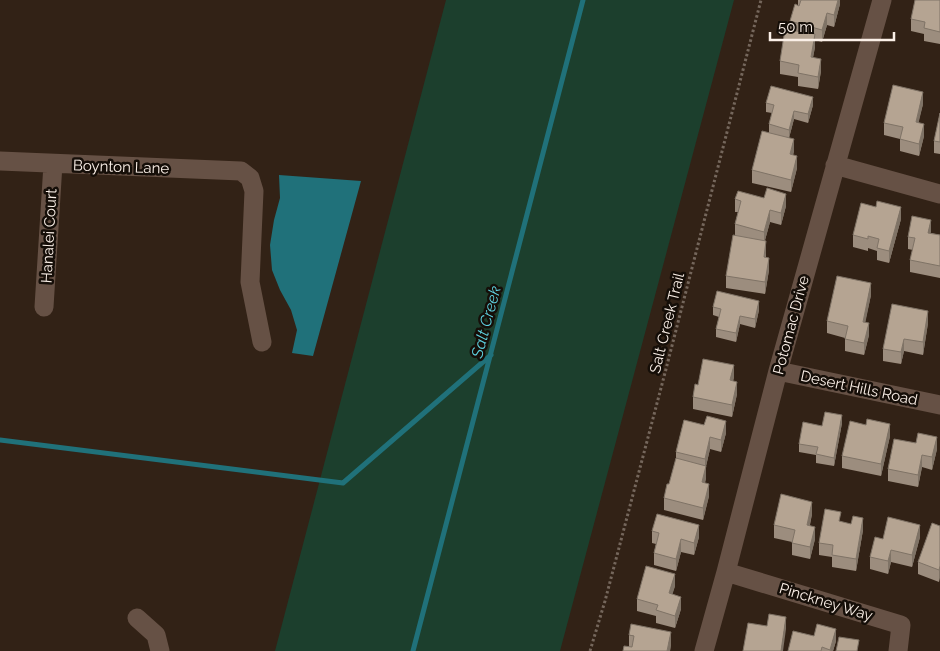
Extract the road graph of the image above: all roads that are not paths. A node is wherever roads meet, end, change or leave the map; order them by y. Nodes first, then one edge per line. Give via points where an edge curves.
1 (882, 0) edge
2 (0, 161) edge
3 (53, 164) junction
4 (835, 166) junction
5 (940, 194) edge
6 (44, 308) dead end
7 (262, 342) dead end
8 (778, 371) junction
9 (940, 405) edge
10 (726, 572) junction
11 (137, 618) dead end
12 (160, 651) edge
13 (704, 651) edge
14 (898, 651) edge

1 - 4 street, Potomac Drive
2 - 3 street, Boynton Lane
3 - 6 street, Hanalei Court
3 - 7 street, Boynton Lane via 241,171 250,178 254,191 250,282
4 - 5 street
4 - 8 street, Potomac Drive
8 - 9 street, Desert Hills Road
8 - 10 street, Potomac Drive
10 - 13 street, Potomac Drive
10 - 14 street, Pinckney Way via 901,625
11 - 12 street via 156,635

